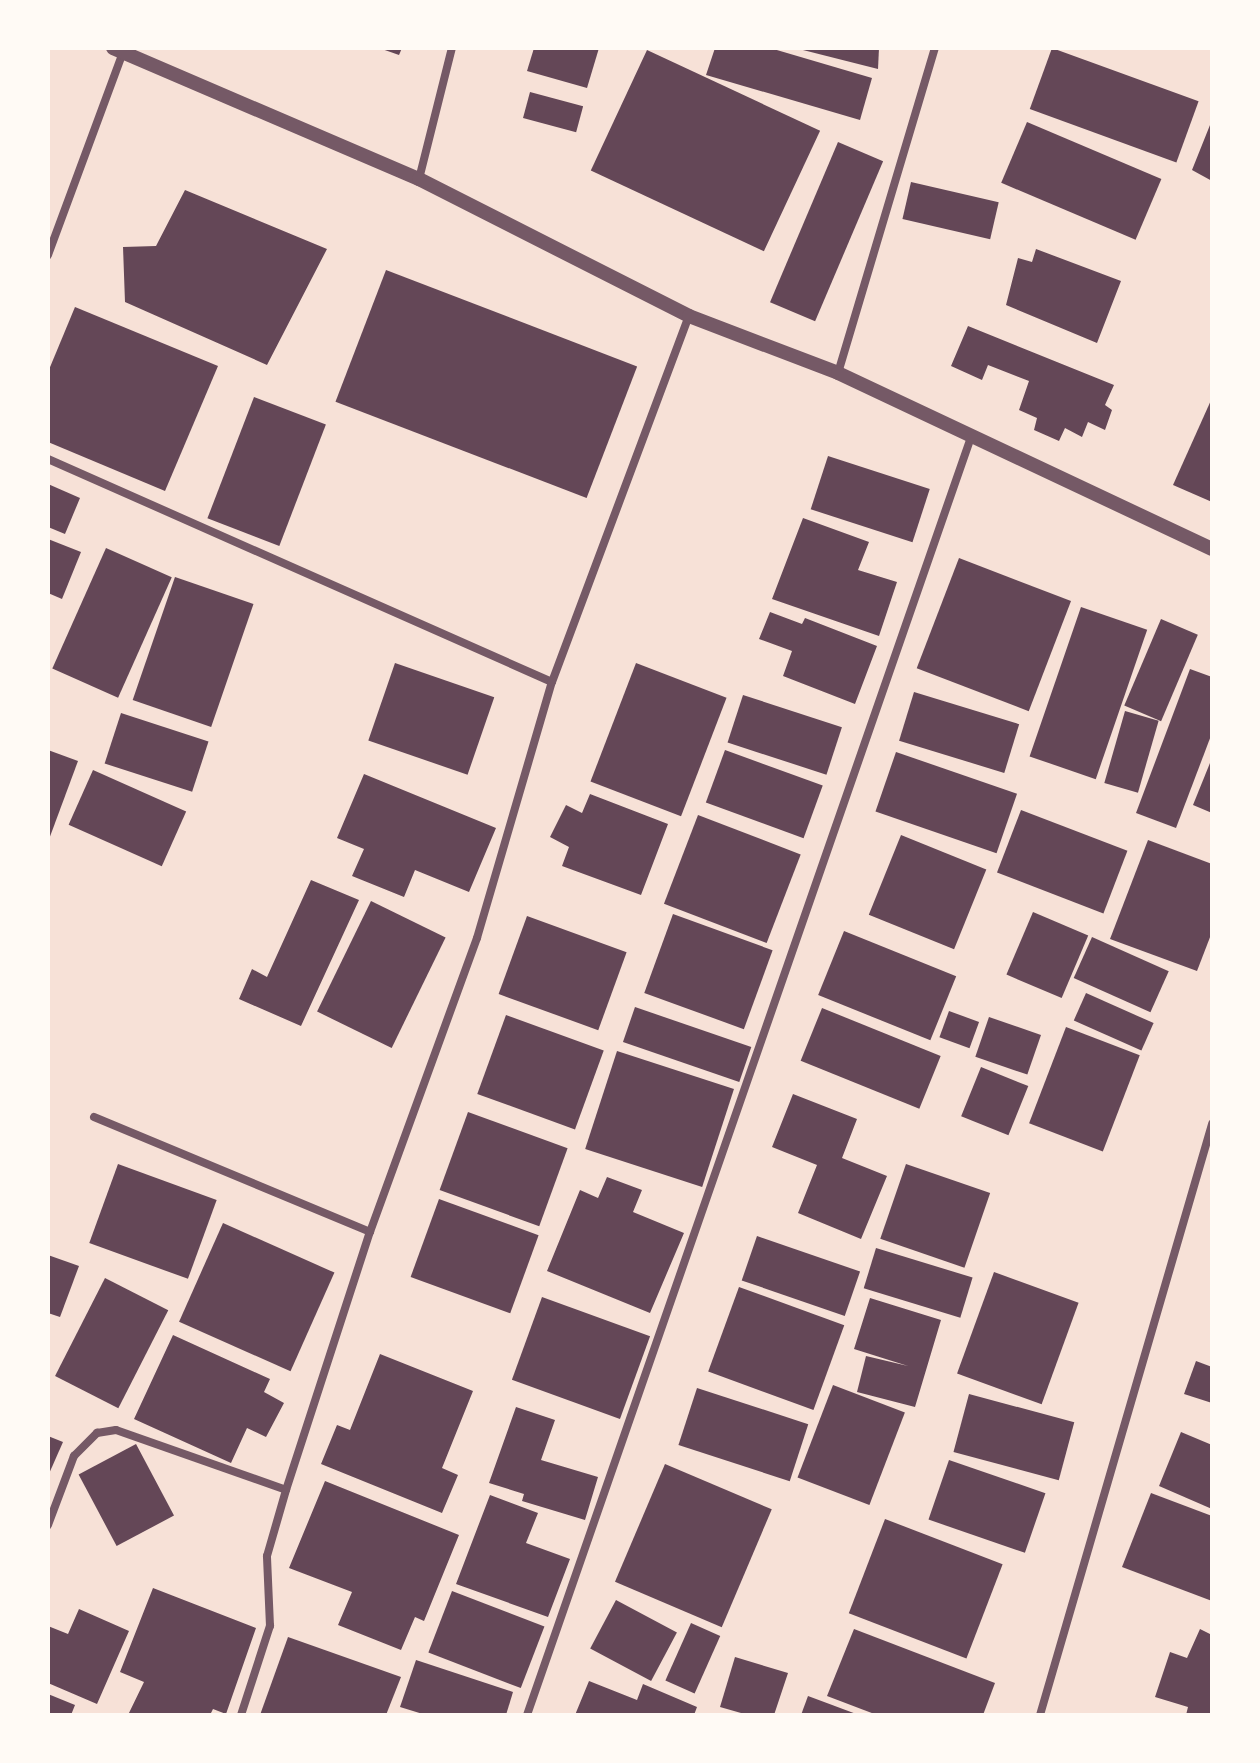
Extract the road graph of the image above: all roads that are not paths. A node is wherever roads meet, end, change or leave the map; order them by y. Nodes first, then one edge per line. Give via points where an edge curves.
1 (452, 48) edge
2 (935, 48) edge
3 (120, 50) edge
4 (419, 179) junction
5 (48, 255) edge
6 (689, 316) junction
7 (838, 373) junction
8 (971, 437) junction
9 (48, 459) edge
10 (1212, 549) edge
11 (552, 682) junction
12 (94, 1117) dead end
13 (1212, 1124) edge
14 (370, 1232) junction
15 (286, 1490) junction
16 (48, 1525) edge
17 (241, 1715) edge
18 (527, 1715) edge
19 (1040, 1715) edge

1 - 4 street
2 - 7 street
3 - 4 street
3 - 5 street
4 - 6 street
6 - 7 street
6 - 11 street
7 - 8 street
8 - 10 street
8 - 18 street
9 - 11 street
11 - 14 street via 477,938
12 - 14 street
13 - 19 street
14 - 15 street
15 - 16 street via 116,1430 106,1431 84,1442 74,1456
15 - 17 street via 267,1556 270,1626

